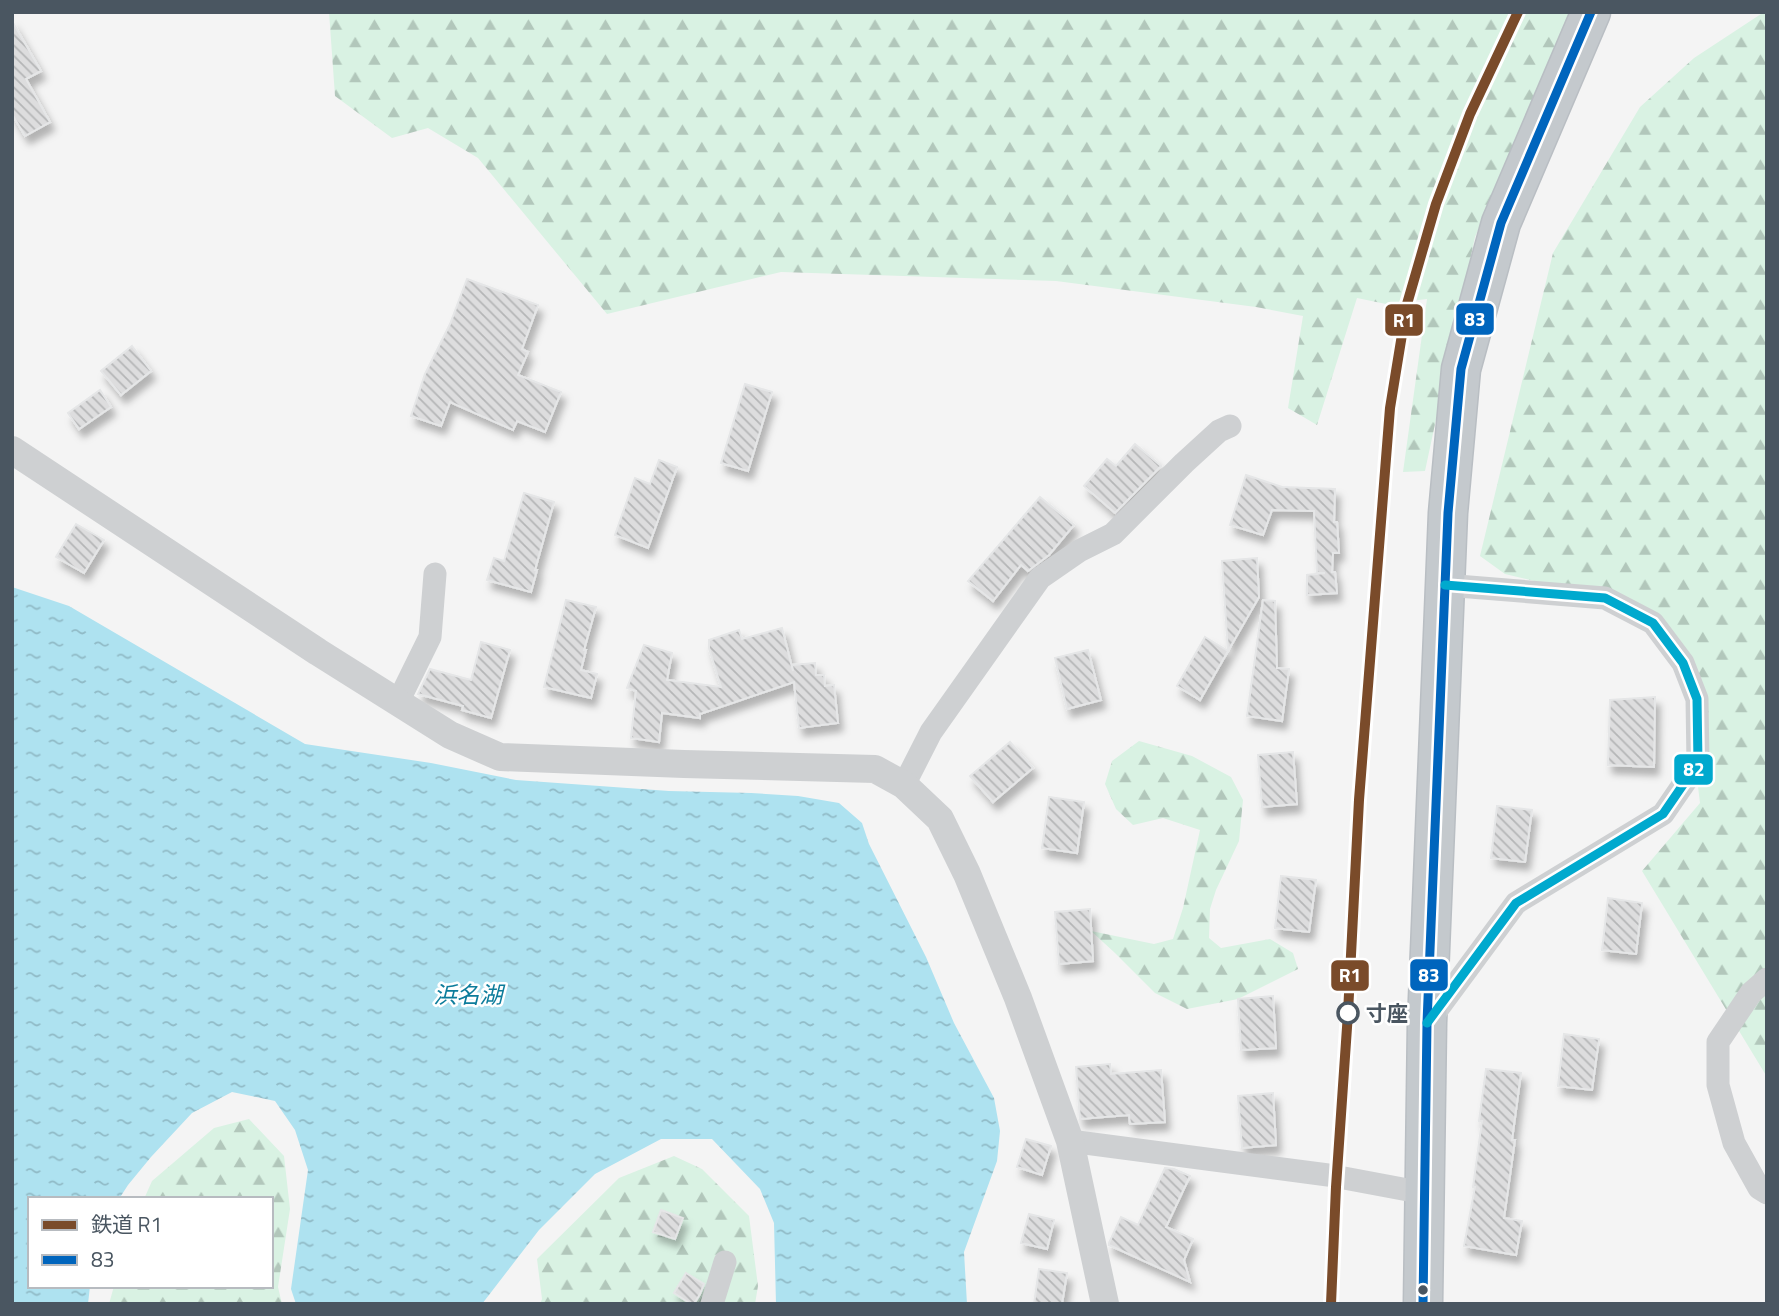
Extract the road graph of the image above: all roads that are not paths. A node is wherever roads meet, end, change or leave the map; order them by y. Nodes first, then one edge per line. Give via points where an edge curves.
1 (1591, 12) edge
2 (1230, 426) dead end
3 (12, 450) edge
4 (435, 574) dead end
5 (1445, 585) junction
6 (398, 702) junction
7 (904, 785) junction
8 (1767, 979) edge
9 (1427, 1023) junction
10 (1070, 1140) junction
11 (1424, 1193) junction
12 (1767, 1193) edge
13 (725, 1262) dead end
14 (712, 1304) edge
15 (1105, 1304) edge
16 (1423, 1304) edge

1 - 5 highway via 1501,223 1461,369
2 - 7 street via 1184,463 1113,534 1040,578 931,732
3 - 6 street
4 - 6 street via 430,637
5 - 9 highway
5 - 9 street via 1605,598 1653,622 1683,663 1697,699 1698,763 1663,814 1516,903
6 - 7 street via 450,735 499,757 875,769
7 - 10 street via 940,819 967,874
8 - 12 street via 1751,993 1718,1042 1718,1085 1734,1143 1759,1188
9 - 11 highway
10 - 11 street via 1328,1175
10 - 15 street
11 - 16 highway
13 - 14 street

